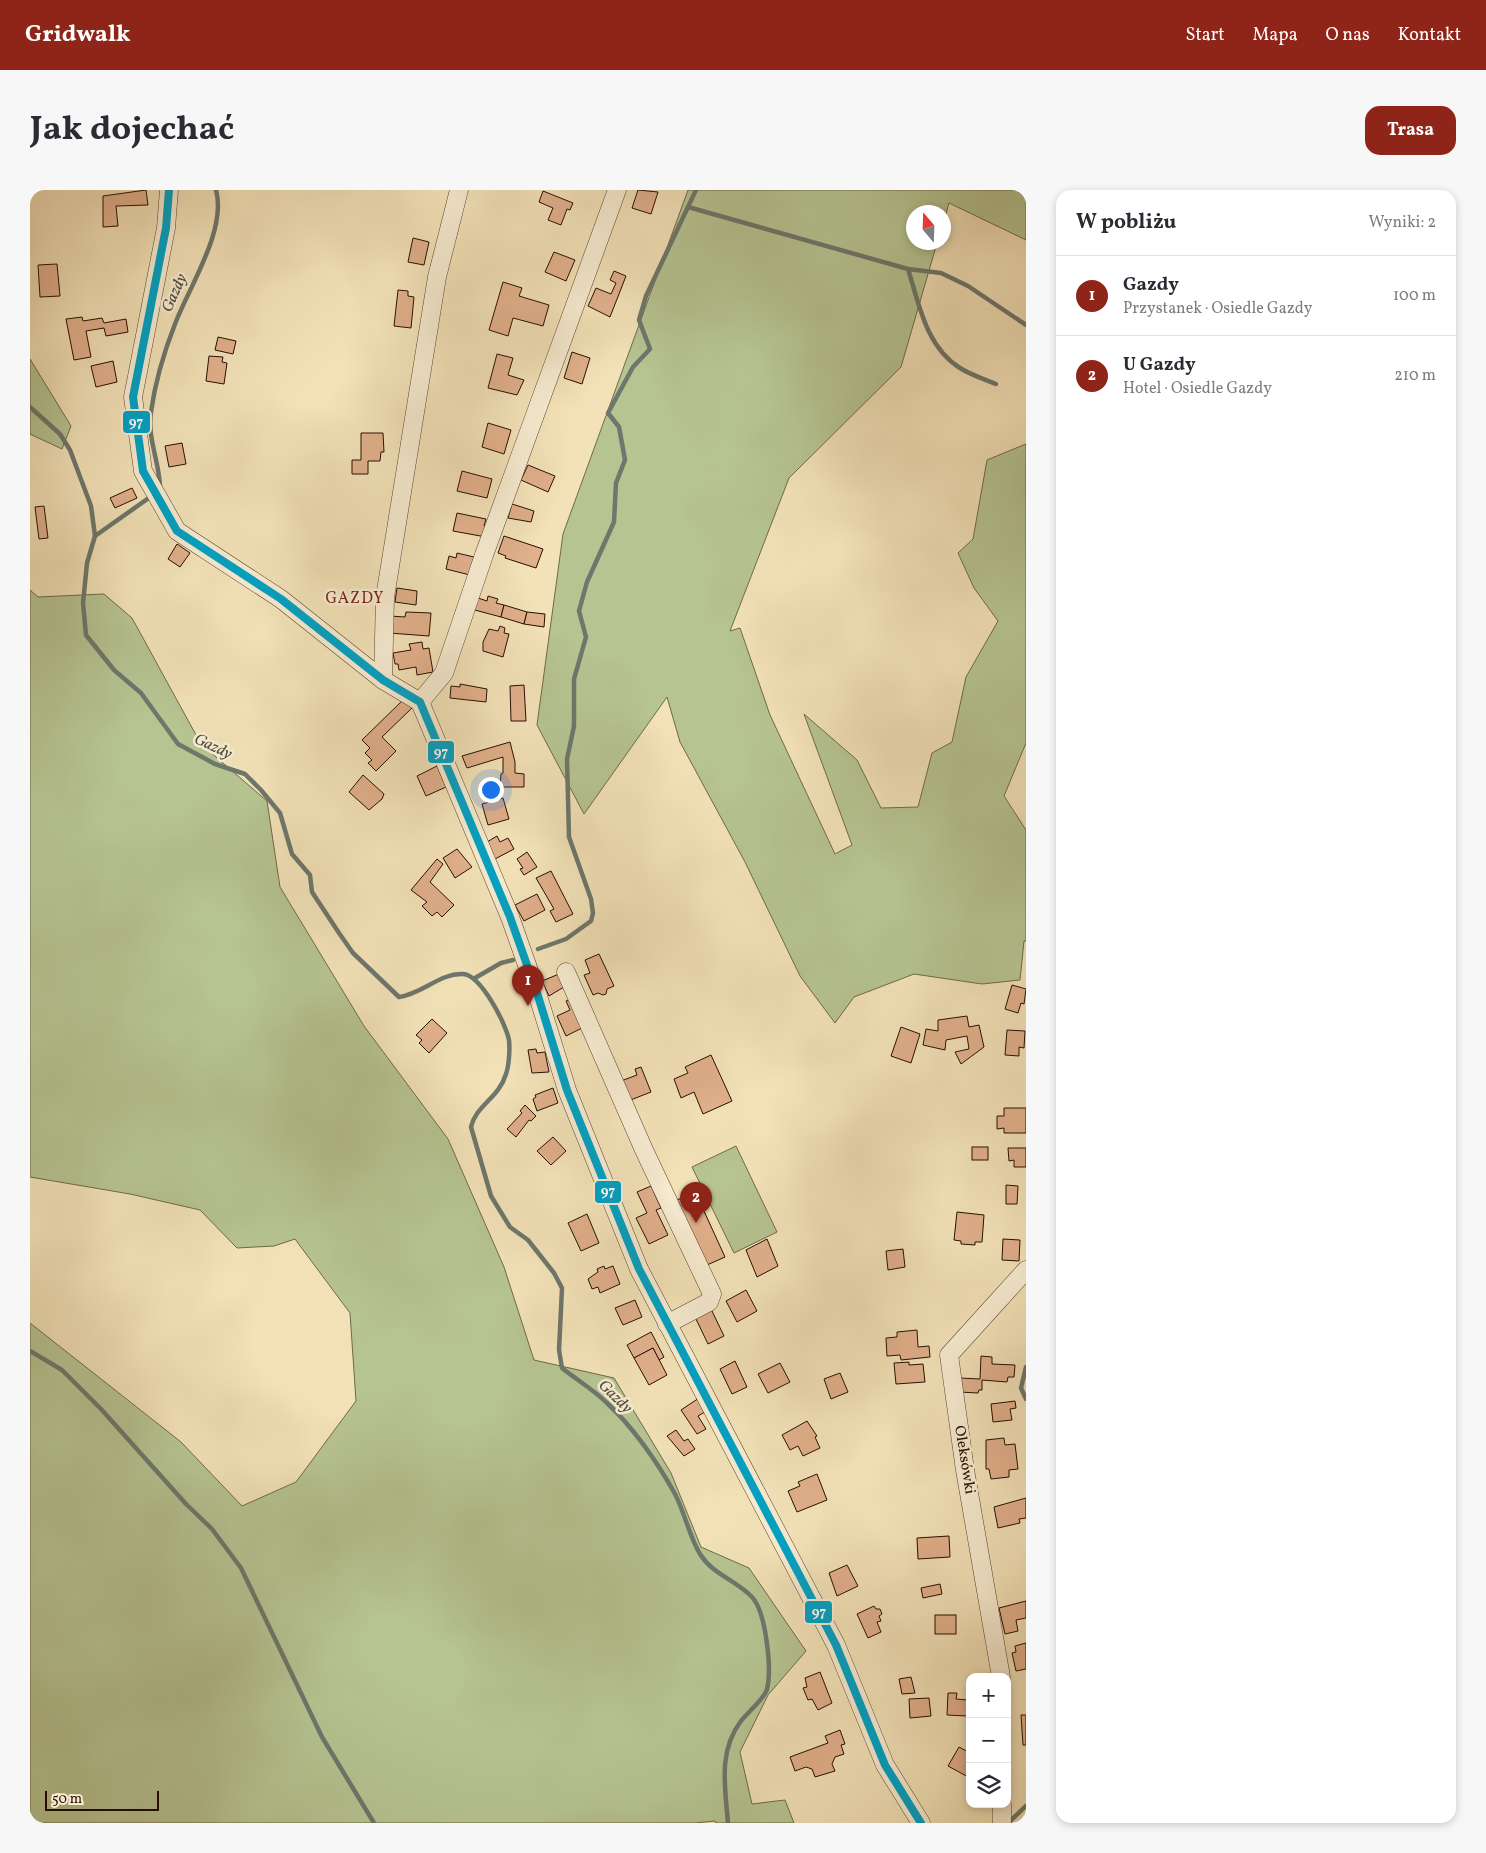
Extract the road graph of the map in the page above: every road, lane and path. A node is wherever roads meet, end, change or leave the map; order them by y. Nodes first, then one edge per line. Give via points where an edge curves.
1 (168, 190) edge
2 (459, 190) edge
3 (616, 190) edge
4 (383, 680) junction
5 (420, 702) junction
6 (566, 972) dead end
7 (1026, 1270) edge
8 (667, 1324) junction
9 (1001, 1673) edge
10 (1002, 1808) edge
11 (921, 1823) edge
12 (1002, 1823) edge

1 - 4 street via 166,228 133,397 142,471 177,531 281,599
2 - 4 street via 437,277 385,597
3 - 5 street via 444,673
4 - 5 street
5 - 8 street via 510,917 570,1099 638,1269
6 - 8 street via 712,1294 709,1302
7 - 9 street, Oleksówki via 949,1355 965,1470
8 - 11 street via 836,1645 885,1765
10 - 12 street

